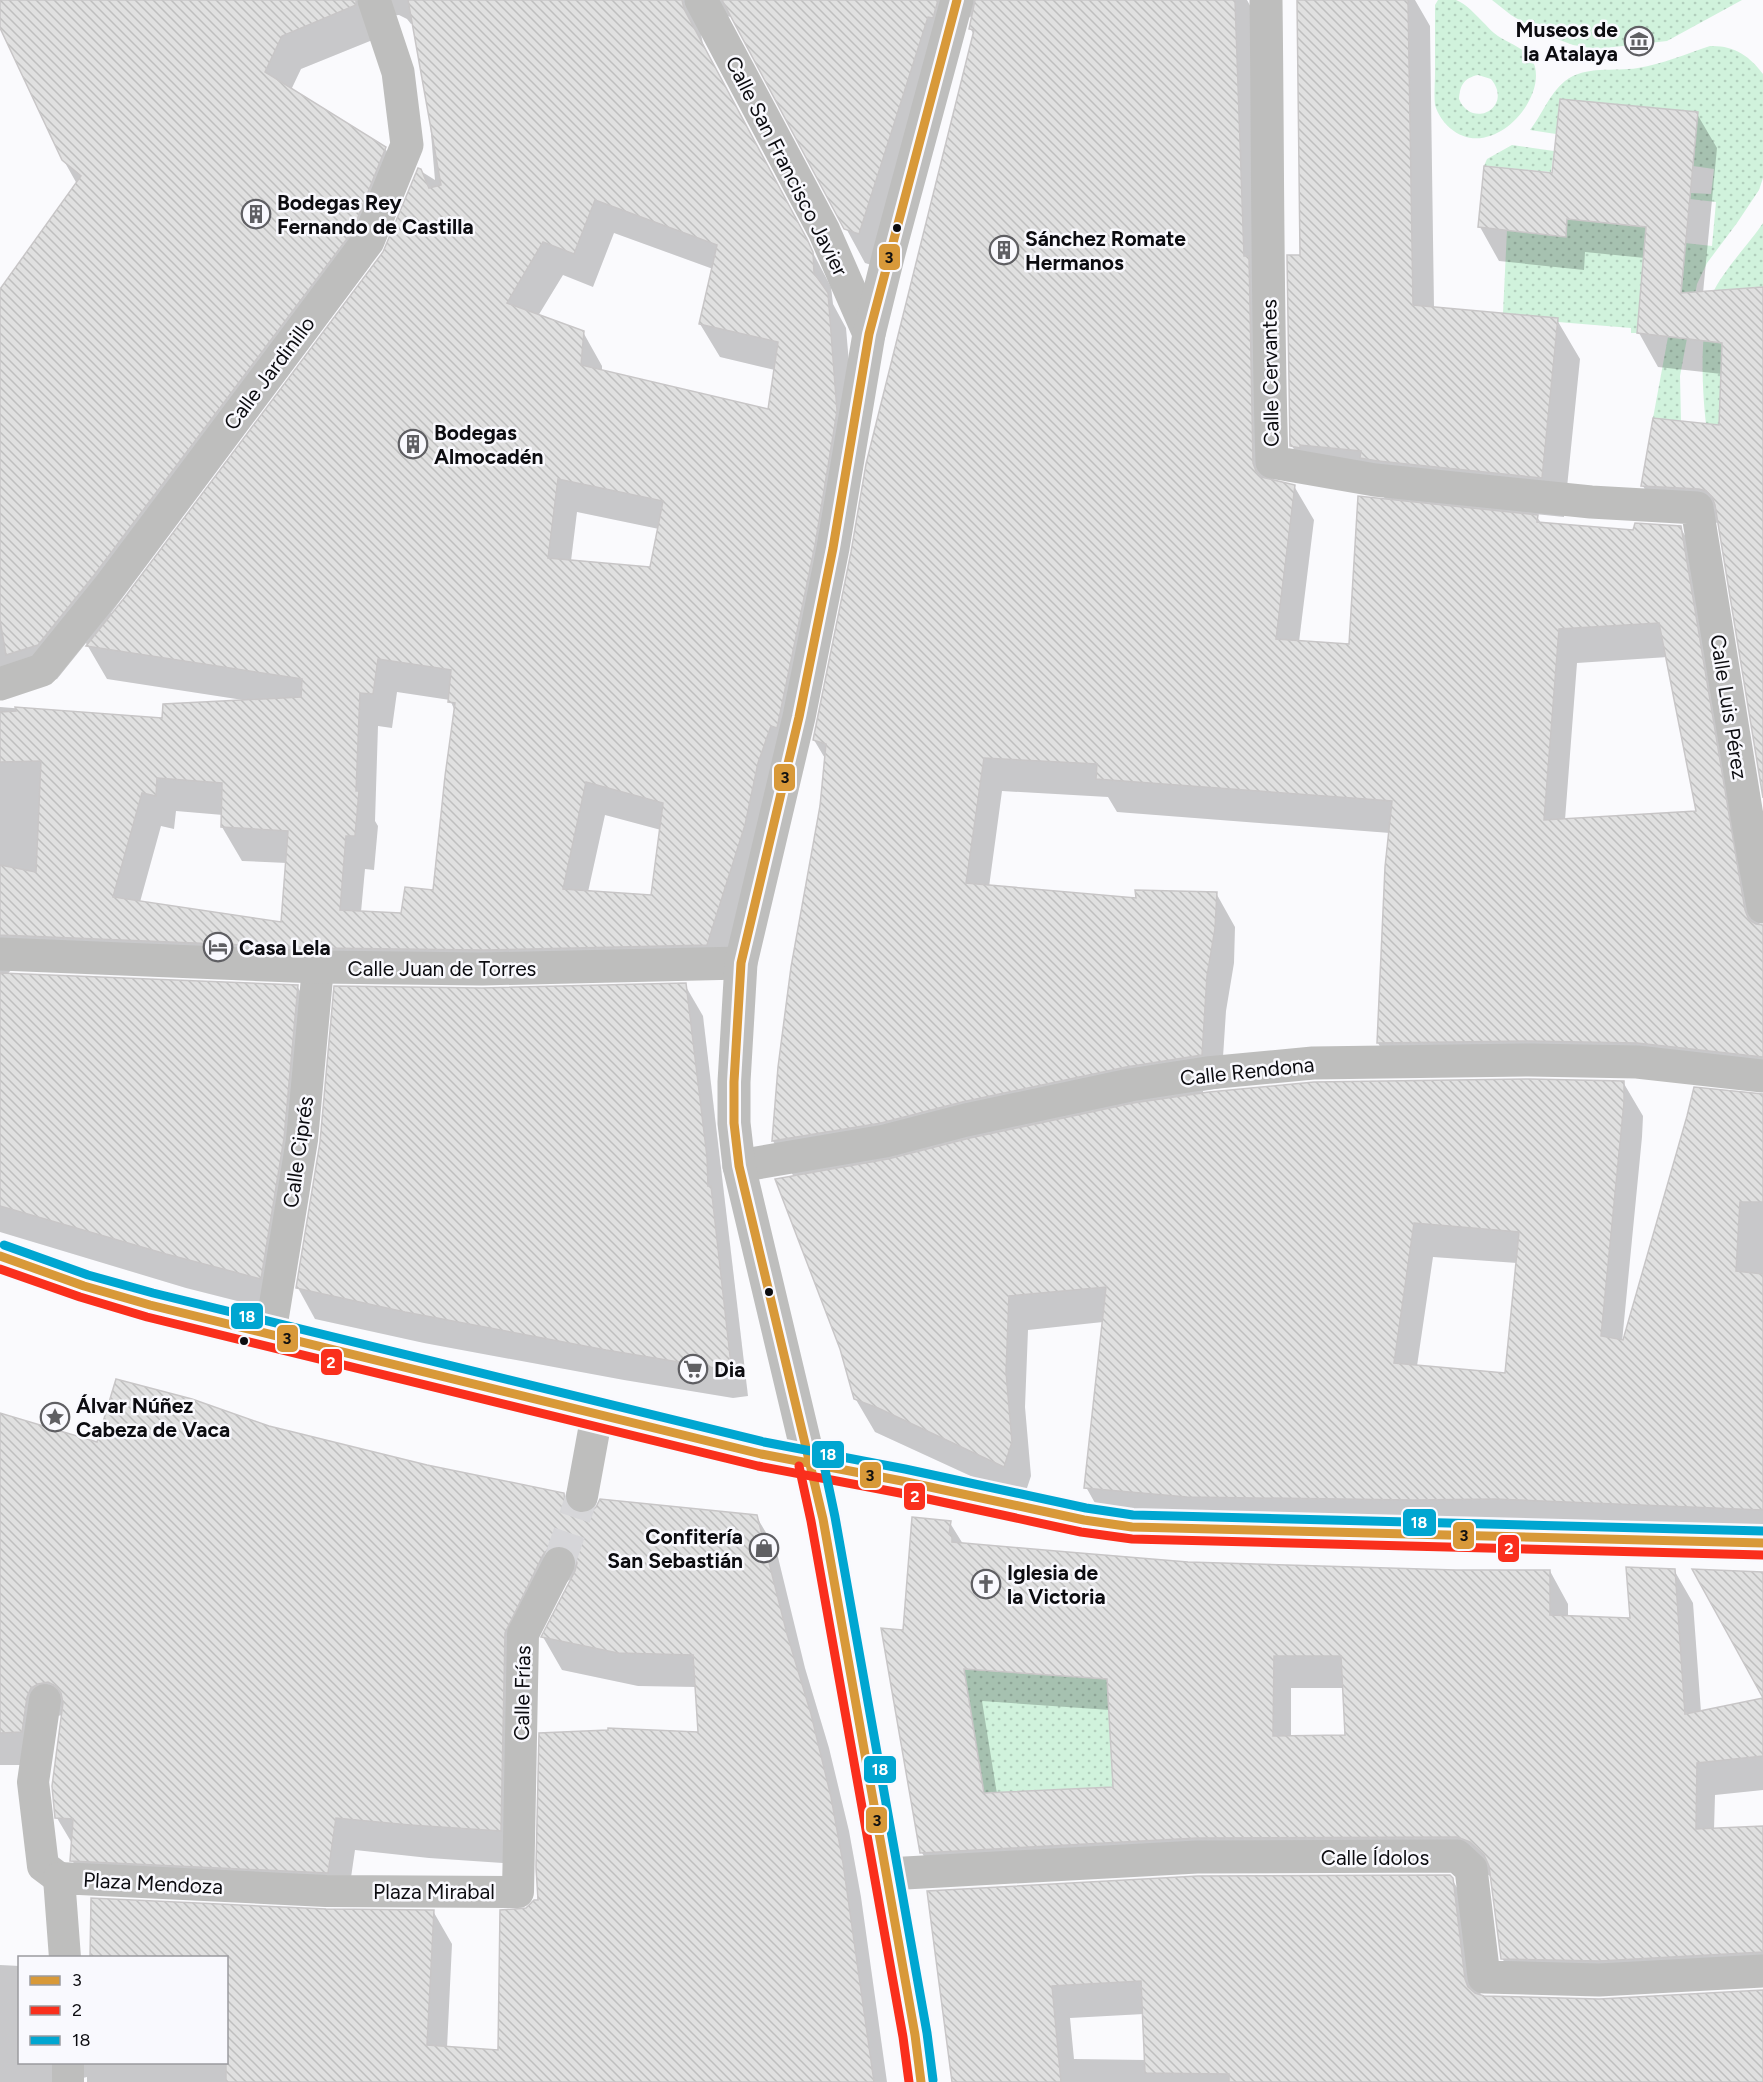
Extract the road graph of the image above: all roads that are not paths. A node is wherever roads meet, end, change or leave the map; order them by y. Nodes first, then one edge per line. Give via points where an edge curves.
1 (374, 0) edge
2 (701, 0) edge
3 (957, 0) edge
4 (1266, 0) edge
5 (868, 334) junction
6 (1697, 508) joint
7 (0, 684) edge
8 (1763, 907) edge
9 (0, 954) edge
10 (741, 963) junction
11 (318, 968) junction
12 (1763, 1076) edge
13 (739, 1166) junction
14 (0, 1256) edge
15 (270, 1335) junction
16 (597, 1414) junction
17 (811, 1463) junction
18 (582, 1496) tunnel mouth
19 (1763, 1543) edge
20 (559, 1563) tunnel mouth
21 (45, 1700) dead end
22 (519, 1831) joint
23 (886, 1874) junction
24 (59, 1878) junction
25 (326, 1891) joint
26 (65, 1956) edge
27 (1763, 1971) edge
28 (68, 2064) edge
29 (68, 2082) edge
30 (921, 2082) edge

1 - 7 street, Calle Jardinillo via 398,72 407,145 368,241 110,586 42,670
2 - 5 street, Calle San Francisco Javier via 824,231
3 - 5 street
4 - 6 street, Calle Cervantes via 1267,329 1272,462 1399,483
5 - 10 street via 829,570
6 - 8 street, Calle Luis Pérez
9 - 11 street, Calle Juan de Torres
10 - 11 street, Calle Juan de Torres
10 - 13 street via 734,1082
11 - 15 street, Calle Ciprés via 302,1140
12 - 13 street, Calle Rendona via 1637,1062 1529,1059 1278,1066 1130,1085 885,1141
13 - 17 street
14 - 15 street via 84,1286
15 - 16 street
16 - 17 street
16 - 18 street
17 - 19 street via 1132,1527
17 - 23 street
20 - 22 street, Calle Frías via 523,1634
21 - 24 street via 33,1782 43,1866
22 - 25 street, Plaza Mirabal via 518,1892
23 - 27 street, Calle Ídolos via 1197,1857 1457,1856 1472,1869 1484,1977 1599,1980
23 - 30 street
24 - 25 street, Plaza Mendoza
24 - 26 street, Plaza Mendoza
28 - 29 street

